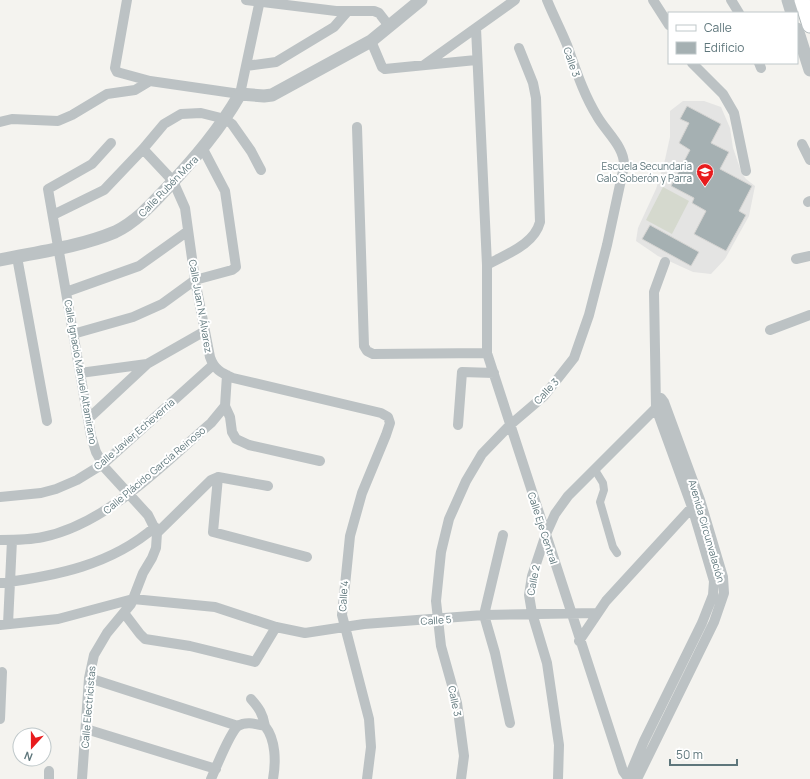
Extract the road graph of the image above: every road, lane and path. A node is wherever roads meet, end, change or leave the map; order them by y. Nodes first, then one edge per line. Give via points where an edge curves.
1 (127, 0) edge
2 (246, 0) edge
3 (421, 0) edge
4 (515, 0) edge
5 (547, 0) edge
6 (653, 0) edge
7 (731, 0) edge
8 (788, 0) edge
9 (802, 0) edge
10 (260, 1) edge
11 (347, 12) junction
12 (738, 12) edge
13 (792, 12) edge
14 (668, 23) edge
15 (810, 24) edge
16 (389, 26) junction
17 (476, 28) junction
18 (798, 32) edge
19 (370, 41) junction
20 (519, 48) dead end
21 (476, 60) junction
22 (424, 64) junction
23 (693, 64) edge
24 (246, 66) junction
25 (810, 70) edge
26 (150, 81) junction
27 (240, 94) junction
28 (225, 119) junction
29 (0, 122) edge
30 (357, 127) dead end
31 (111, 143) dead end
32 (802, 144) dead end
33 (143, 149) junction
34 (203, 149) junction
35 (810, 160) edge
36 (261, 170) dead end
37 (746, 172) dead end
38 (173, 182) junction
39 (53, 215) junction
40 (188, 232) junction
41 (59, 248) junction
42 (810, 256) edge
43 (17, 257) junction
44 (796, 259) dead end
45 (0, 260) edge
46 (665, 262) dead end
47 (487, 265) junction
48 (195, 280) junction
49 (66, 292) junction
50 (810, 315) edge
51 (770, 330) dead end
52 (205, 331) junction
53 (73, 334) junction
54 (487, 353) junction
55 (147, 364) junction
56 (213, 365) junction
57 (80, 373) junction
58 (494, 373) junction
59 (227, 375) junction
60 (660, 405) junction
61 (225, 406) junction
62 (388, 417) joint
63 (88, 419) junction
64 (47, 421) dead end
65 (458, 425) dead end
66 (510, 425) junction
67 (320, 461) dead end
68 (103, 464) junction
69 (595, 470) junction
70 (218, 477) junction
71 (268, 486) dead end
72 (128, 494) junction
73 (0, 496) edge
74 (700, 500) junction
75 (692, 507) junction
76 (156, 530) junction
77 (546, 534) junction
78 (503, 535) dead end
79 (0, 540) edge
80 (12, 540) junction
81 (617, 553) dead end
82 (307, 557) dead end
83 (5, 583) edge
84 (133, 600) junction
85 (124, 613) junction
86 (532, 613) junction
87 (571, 613) junction
88 (597, 613) junction
89 (484, 616) junction
90 (437, 620) junction
91 (4, 624) edge
92 (276, 627) junction
93 (344, 627) junction
94 (579, 641) junction
95 (1, 673) edge
96 (89, 678) junction
97 (251, 699) dead end
98 (0, 719) edge
99 (510, 723) dead end
100 (238, 726) junction
101 (265, 726) junction
102 (86, 730) junction
103 (216, 769) junction
104 (82, 779) edge
105 (211, 779) edge
106 (273, 779) edge
107 (367, 779) edge
108 (461, 779) edge
109 (558, 779) edge
110 (632, 779) edge

1 - 26 street via 115,68 121,74
2 - 10 street
3 - 16 street
4 - 17 street
5 - 66 street, Calle 3 via 580,85 598,118 621,150 624,166 604,259 574,358 544,396
6 - 14 street
7 - 12 street
8 - 13 street
9 - 15 main road
10 - 11 street
10 - 24 street
11 - 16 street via 374,11 379,13
11 - 24 street via 334,27 276,62
16 - 19 street
17 - 21 street, Calle Eje Central
17 - 22 street
18 - 25 street
19 - 22 street via 385,69
19 - 27 street via 272,95
20 - 47 street via 536,98 540,222 537,232 530,240
21 - 22 street
21 - 47 street, Calle Eje Central
23 - 37 street via 723,94 734,113
24 - 27 street
26 - 27 street
26 - 29 street via 135,90 107,94 72,115 58,120 12,119
27 - 28 street, Calle Rubén Mora
28 - 33 street via 201,113 181,114 164,124
28 - 34 street, Calle Rubén Mora
28 - 36 street via 232,124 251,150
30 - 54 street via 364,346 373,354
31 - 39 street, Calle Ignacio Manuel Altamirano via 92,164 48,189
32 - 35 street
33 - 38 street, Calle Juan N. Álvarez
33 - 39 street via 104,190
34 - 38 street, Calle Rubén Mora
34 - 48 street via 225,191 237,262 232,270
38 - 40 street, Calle Juan N. Álvarez via 185,208
38 - 41 street, Calle Rubén Mora via 142,214 116,231 88,242
39 - 41 street, Calle Ignacio Manuel Altamirano
40 - 48 street, Calle Juan N. Álvarez
40 - 49 street via 139,266
41 - 43 street, Calle Rubén Mora
41 - 49 street, Calle Ignacio Manuel Altamirano
42 - 44 street
43 - 45 street, Calle Rubén Mora
43 - 64 street
46 - 60 street, Avenida Circunvalación via 654,292 655,392
47 - 54 street, Calle Eje Central
48 - 52 street, Calle Juan N. Álvarez
48 - 53 street via 162,304 133,318
49 - 53 street, Calle Ignacio Manuel Altamirano
50 - 51 street
52 - 55 street
52 - 56 street, Calle Juan N. Álvarez
53 - 57 street, Calle Ignacio Manuel Altamirano
54 - 58 street, Calle Eje Central
55 - 57 street
55 - 63 street
56 - 59 street, Calle Juan N. Álvarez
56 - 68 street, Calle Javier Echeverria
57 - 63 street, Calle Ignacio Manuel Altamirano
58 - 65 street via 462,372
58 - 66 street, Calle Eje Central
59 - 61 street
59 - 62 street, Calle Juan N. Álvarez via 381,413
60 - 69 street, Calle 2
60 - 74 street, Avenida Circunvalación
60 - 75 street, Avenida Circunvalación
61 - 67 street via 236,439 249,445
61 - 72 street, Calle Plácido García Reinoso via 211,423
62 - 93 street, Calle 4 via 390,423 362,493 350,536 342,615
63 - 68 street, Calle Ignacio Manuel Altamirano via 96,452
66 - 77 street, Calle Eje Central
66 - 90 street, Calle 3 via 482,454 466,481 449,519 440,552
68 - 72 street, Calle Ignacio Manuel Altamirano
68 - 73 street, Calle Javier Echeverria via 56,489 41,493
69 - 77 street, Calle 2 via 568,496 555,514
69 - 81 street via 603,483 604,494 600,502
70 - 71 street
70 - 76 street
70 - 82 street via 213,532
72 - 76 street, Calle Ignacio Manuel Altamirano via 148,515
72 - 80 street, Calle Plácido García Reinoso via 104,513 80,524 43,537
74 - 75 street
74 - 110 street, Avenida Circunvalación via 723,577 724,593 714,622
75 - 88 street
75 - 110 street, Avenida Circunvalación via 714,581 713,595 702,624 644,740
76 - 83 street via 116,554 70,572
76 - 84 street, Calle Electricistas via 156,548
77 - 86 street, Calle 2 via 532,576 529,595
77 - 87 street, Calle Eje Central
78 - 89 street
79 - 80 street, Calle Plácido García Reinoso
80 - 83 street
83 - 91 street
84 - 85 street, Calle Electricistas
84 - 91 street, Calle 5 via 58,619
84 - 92 street, Calle 5 via 215,607
85 - 92 street via 145,639 190,646 255,662
85 - 96 street, Calle Electricistas via 107,633 94,655
86 - 87 street, Calle 5
86 - 89 street, Calle 5
86 - 109 street, Calle 2 via 547,663 559,744
87 - 88 street, Calle 5
87 - 94 street, Calle Eje Central
88 - 94 street
89 - 90 street, Calle 5
89 - 99 street
90 - 93 street, Calle 5
90 - 108 street, Calle 3 via 441,646 457,703 464,756
92 - 93 street, Calle 5 via 305,632
93 - 107 street, Calle 4 via 369,719 371,747
94 - 110 street, Calle Eje Central via 623,771
95 - 98 street
96 - 100 street
96 - 102 street, Calle Electricistas
97 - 101 street via 260,708
100 - 101 street via 253,723
100 - 103 street via 233,730
101 - 106 street via 270,733 273,746 276,767
102 - 103 street
102 - 104 street, Calle Electricistas
103 - 105 street

